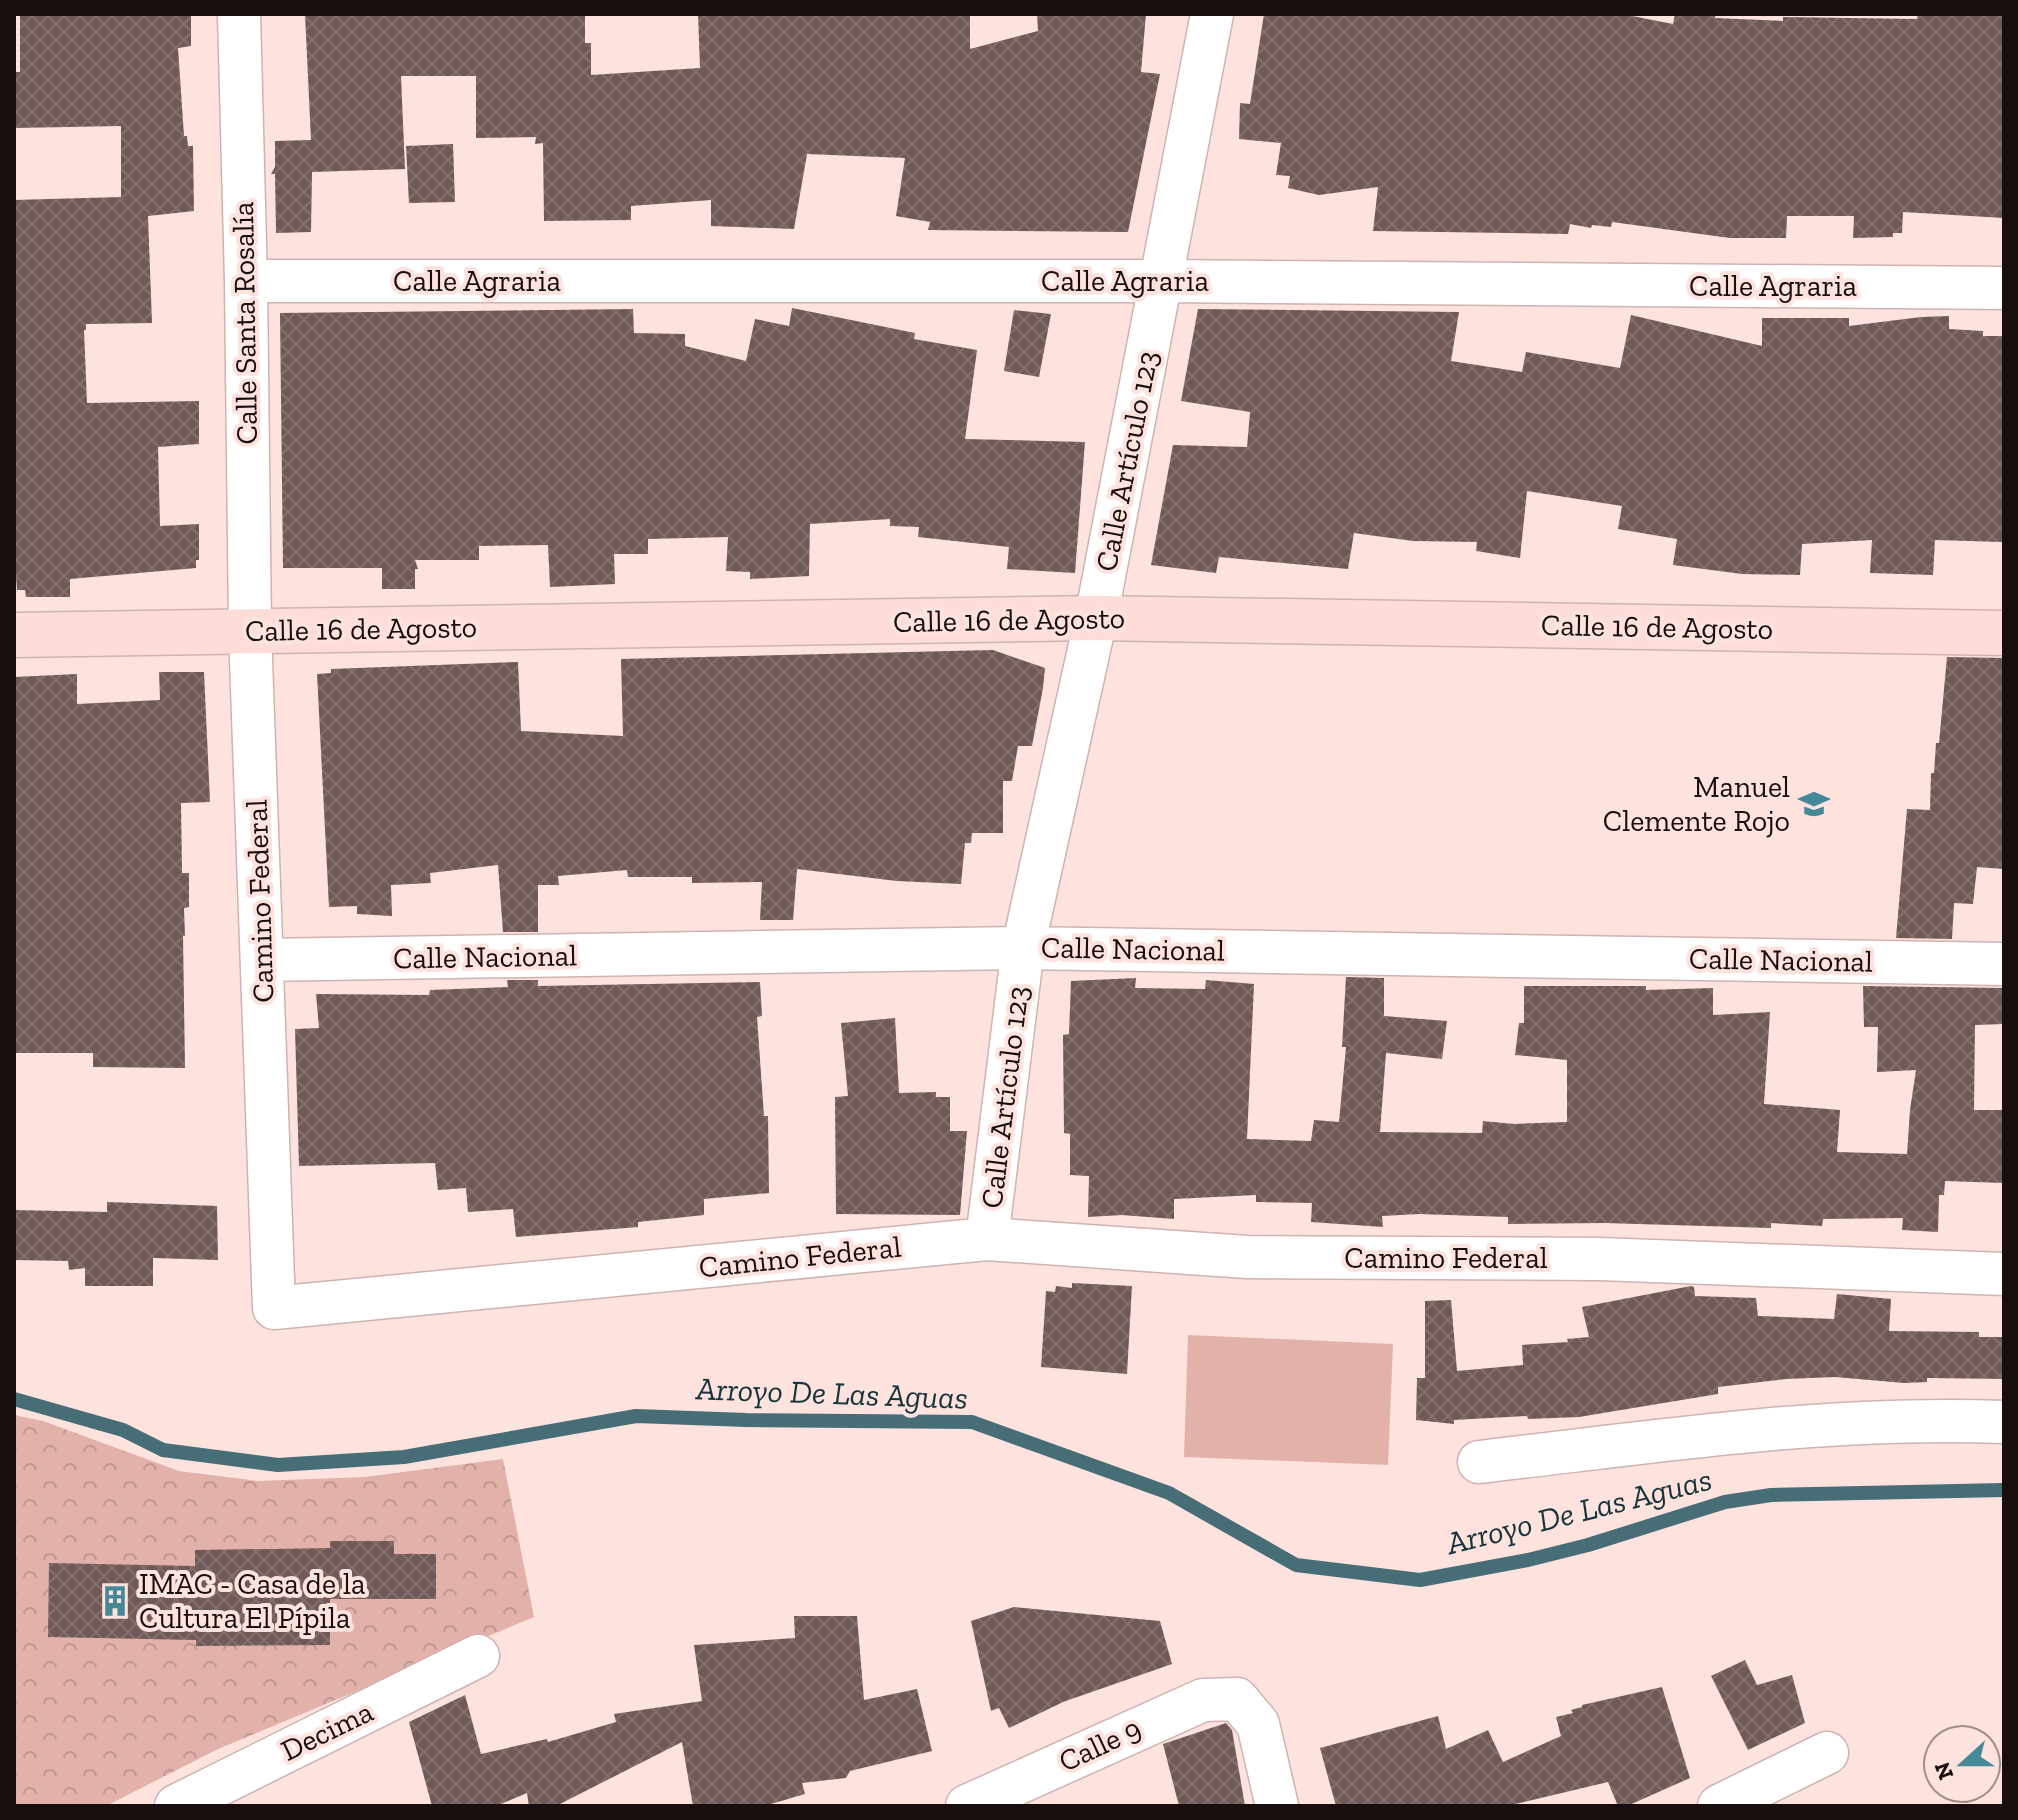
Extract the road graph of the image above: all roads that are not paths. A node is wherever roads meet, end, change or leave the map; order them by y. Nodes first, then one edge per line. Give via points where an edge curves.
1 (239, 14) edge
2 (1212, 14) edge
3 (246, 281) junction
4 (1162, 281) junction
5 (2004, 288) edge
6 (1096, 618) junction
7 (250, 631) junction
8 (2004, 633) edge
9 (14, 635) edge
10 (1023, 948) junction
11 (263, 960) junction
12 (2004, 964) edge
13 (987, 1239) junction
14 (2004, 1274) edge
15 (2004, 1422) edge
16 (1479, 1462) dead end
17 (478, 1656) dead end
18 (1827, 1753) dead end
19 (176, 1806) edge
20 (967, 1806) edge
21 (1277, 1806) edge
22 (1719, 1806) edge

1 - 3 street, Calle Santa Rosalía
2 - 4 street, Calle Artículo 123
3 - 4 street, Calle Agraria
3 - 7 street, Calle Santa Rosalía
4 - 5 street, Calle Agraria
4 - 6 street, Calle Artículo 123
6 - 7 street, Calle 16 de Agosto
6 - 8 street, Calle 16 de Agosto
6 - 10 street, Calle Artículo 123
7 - 9 street, Calle 16 de Agosto
7 - 11 street, Camino Federal
10 - 11 street, Calle Nacional
10 - 12 street, Calle Nacional
10 - 13 street, Calle Artículo 123
11 - 13 street, Camino Federal via 274,1308
13 - 14 street, Camino Federal via 1247,1257 1600,1259
15 - 16 street via 1778,1428
17 - 19 street, Decima
18 - 22 street
20 - 21 street, Calle 9 via 1203,1700 1237,1699 1258,1724

